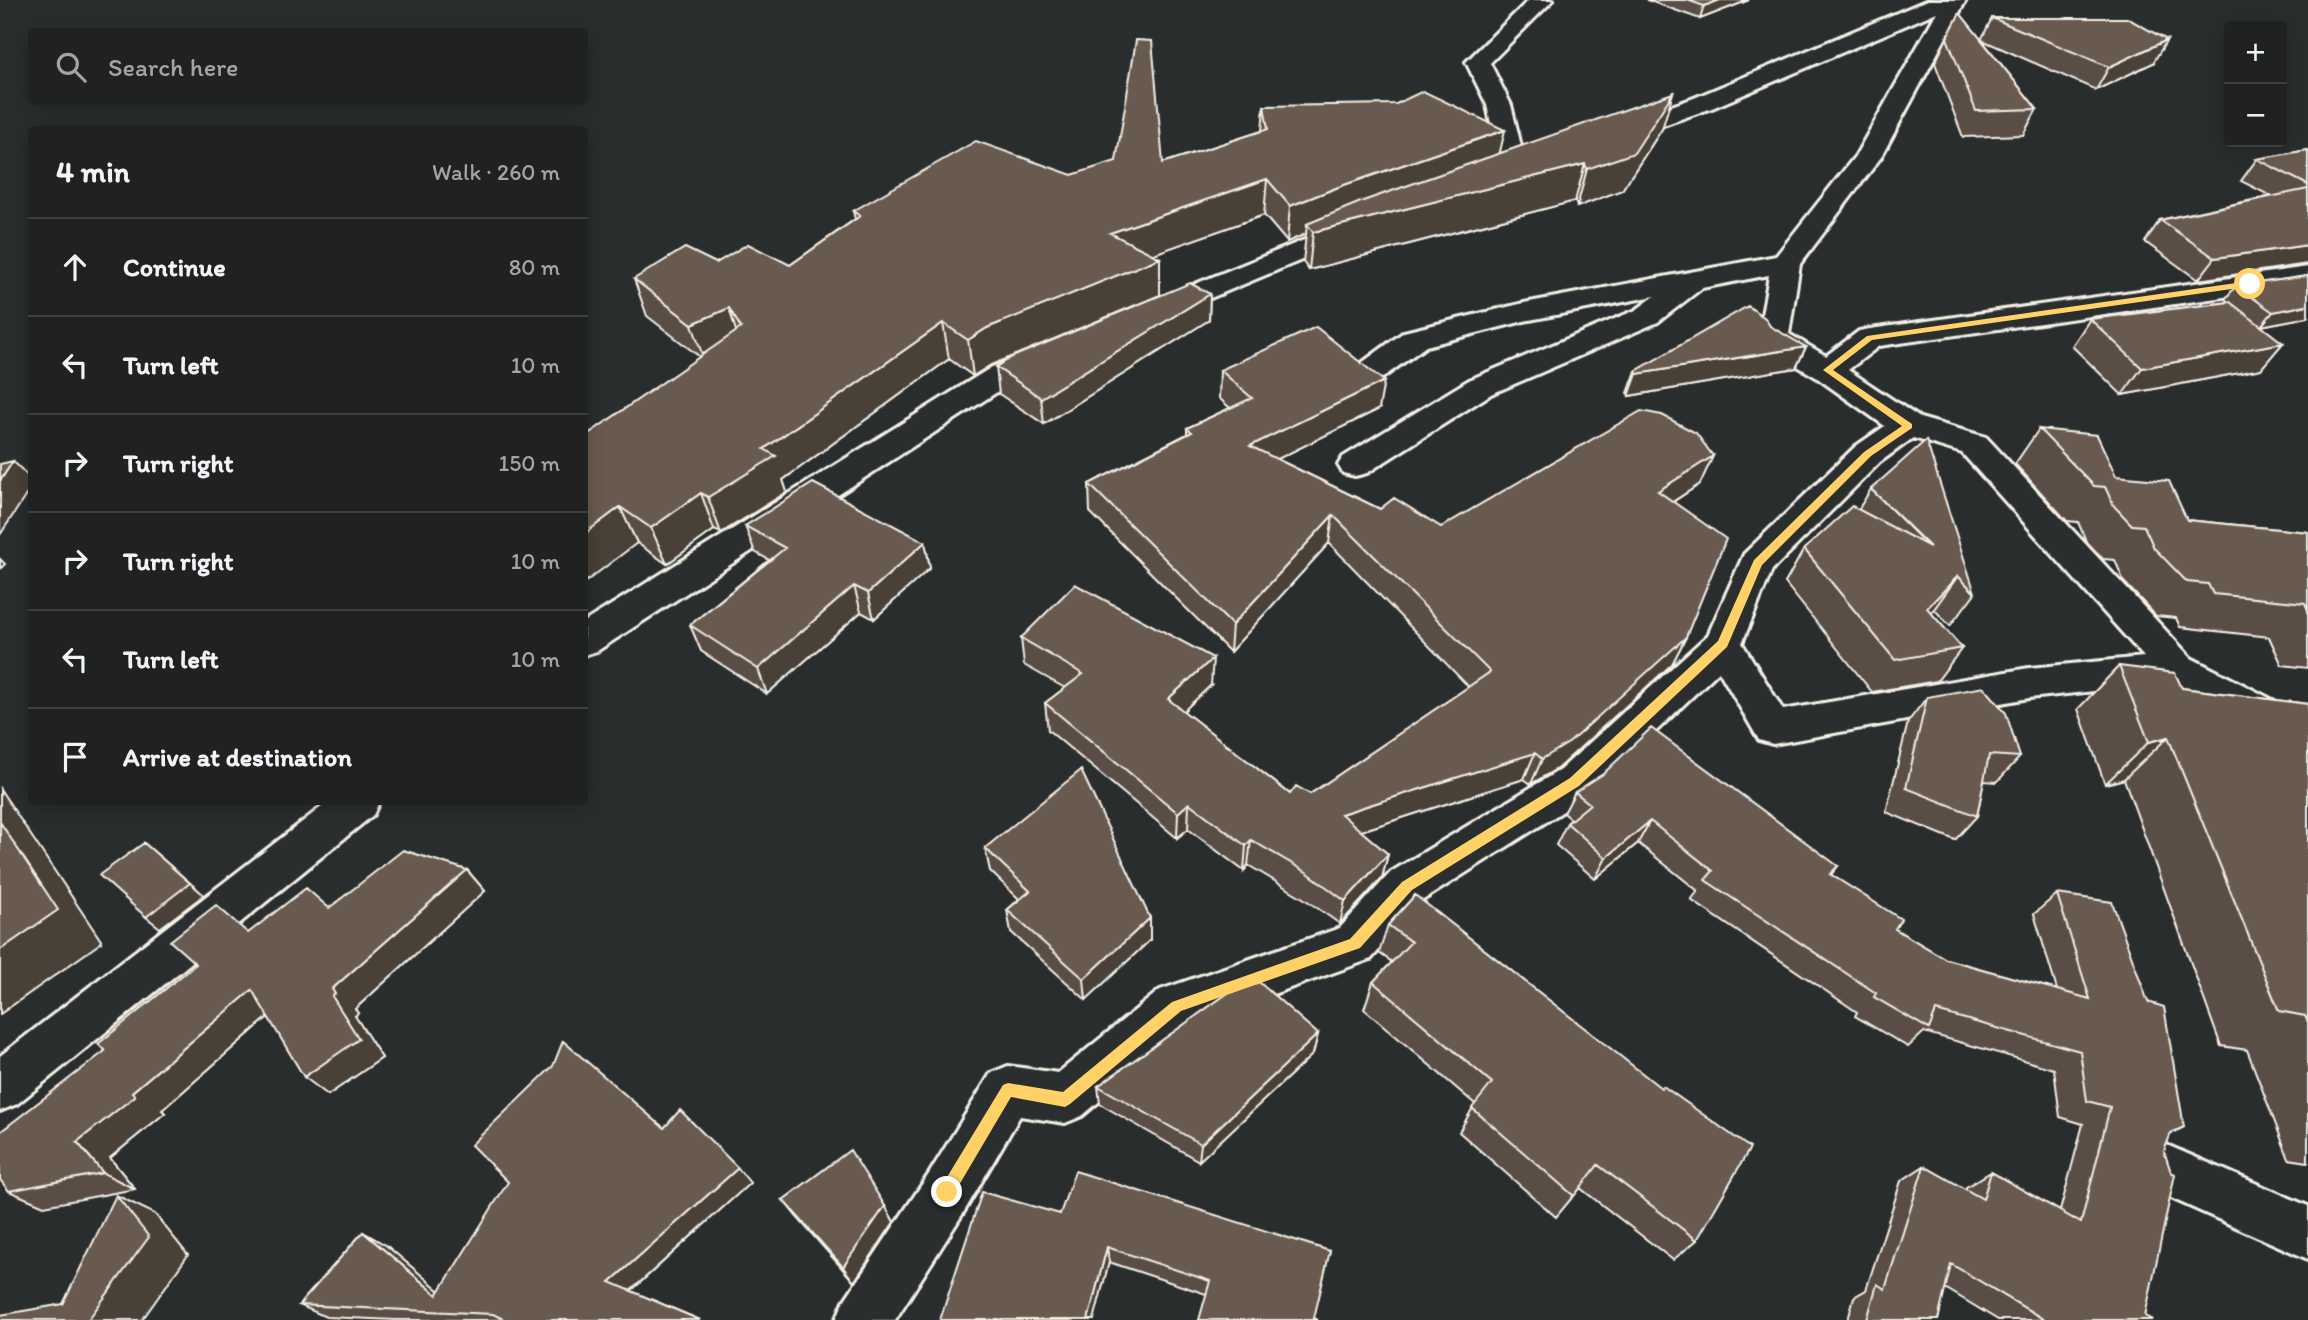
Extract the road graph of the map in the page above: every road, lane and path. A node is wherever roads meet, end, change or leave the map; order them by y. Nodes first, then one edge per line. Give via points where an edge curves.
1 (1542, 0) edge
2 (1947, 0) edge
3 (1955, 0) edge
4 (1589, 144) edge
5 (1513, 171) edge
6 (1385, 216) edge
7 (1786, 263) junction
8 (2308, 276) edge
9 (1695, 280) junction
10 (1130, 321) edge
11 (1066, 348) edge
12 (1827, 370) junction
13 (1370, 372) edge
14 (1908, 426) junction
15 (1355, 465) dead end
16 (588, 638) edge
17 (1723, 644) junction
18 (2177, 669) junction
19 (2308, 737) edge
20 (354, 805) edge
21 (0, 1087) edge
22 (2162, 1168) edge
23 (2308, 1233) edge
24 (863, 1320) edge

1 - 5 street via 1478,62 1499,105
2 - 4 street via 1703,103
3 - 7 street via 1868,157
6 - 10 street
7 - 9 street
7 - 12 street via 1773,338
8 - 12 street via 1870,338
9 - 13 street via 1524,312 1415,340
9 - 15 street via 1647,316 1480,387
11 - 16 street via 1003,374
12 - 14 street
14 - 17 street via 1868,454 1758,563
14 - 18 street via 1974,446
17 - 18 street via 1773,728 2029,683
17 - 24 street via 1575,782 1407,886 1355,944 1177,1006 1065,1099 1008,1090
18 - 19 street
20 - 21 street
22 - 23 street

